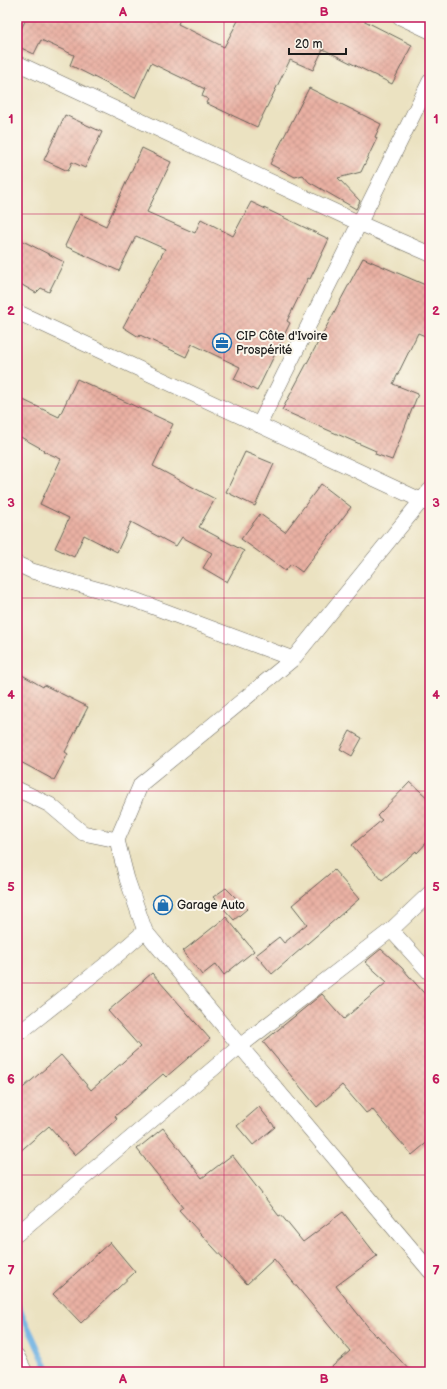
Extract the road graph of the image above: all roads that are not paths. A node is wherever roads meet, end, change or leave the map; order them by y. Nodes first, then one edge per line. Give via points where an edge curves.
1 (400, 17) edge
2 (430, 31) edge
3 (17, 63) edge
4 (430, 81) edge
5 (359, 223) junction
6 (430, 254) edge
7 (17, 312) edge
8 (259, 425) junction
9 (427, 498) edge
10 (17, 564) edge
11 (293, 659) junction
12 (17, 789) edge
13 (117, 840) junction
14 (430, 893) edge
15 (391, 930) junction
16 (145, 931) junction
17 (430, 973) edge
18 (17, 1032) edge
19 (240, 1046) junction
20 (17, 1234) edge
21 (430, 1271) edge
22 (17, 1356) edge
23 (25, 1372) edge

1 - 2 street
3 - 5 street
4 - 5 street
5 - 6 street
5 - 8 street
7 - 8 street
8 - 9 street
9 - 11 street
10 - 11 street via 32,571 135,600
11 - 13 street via 141,784
12 - 13 street via 50,805 83,833
13 - 16 street
14 - 15 street
15 - 17 street
15 - 19 street
16 - 18 street via 23,1030
16 - 19 street
19 - 20 street
19 - 21 street
22 - 23 street

